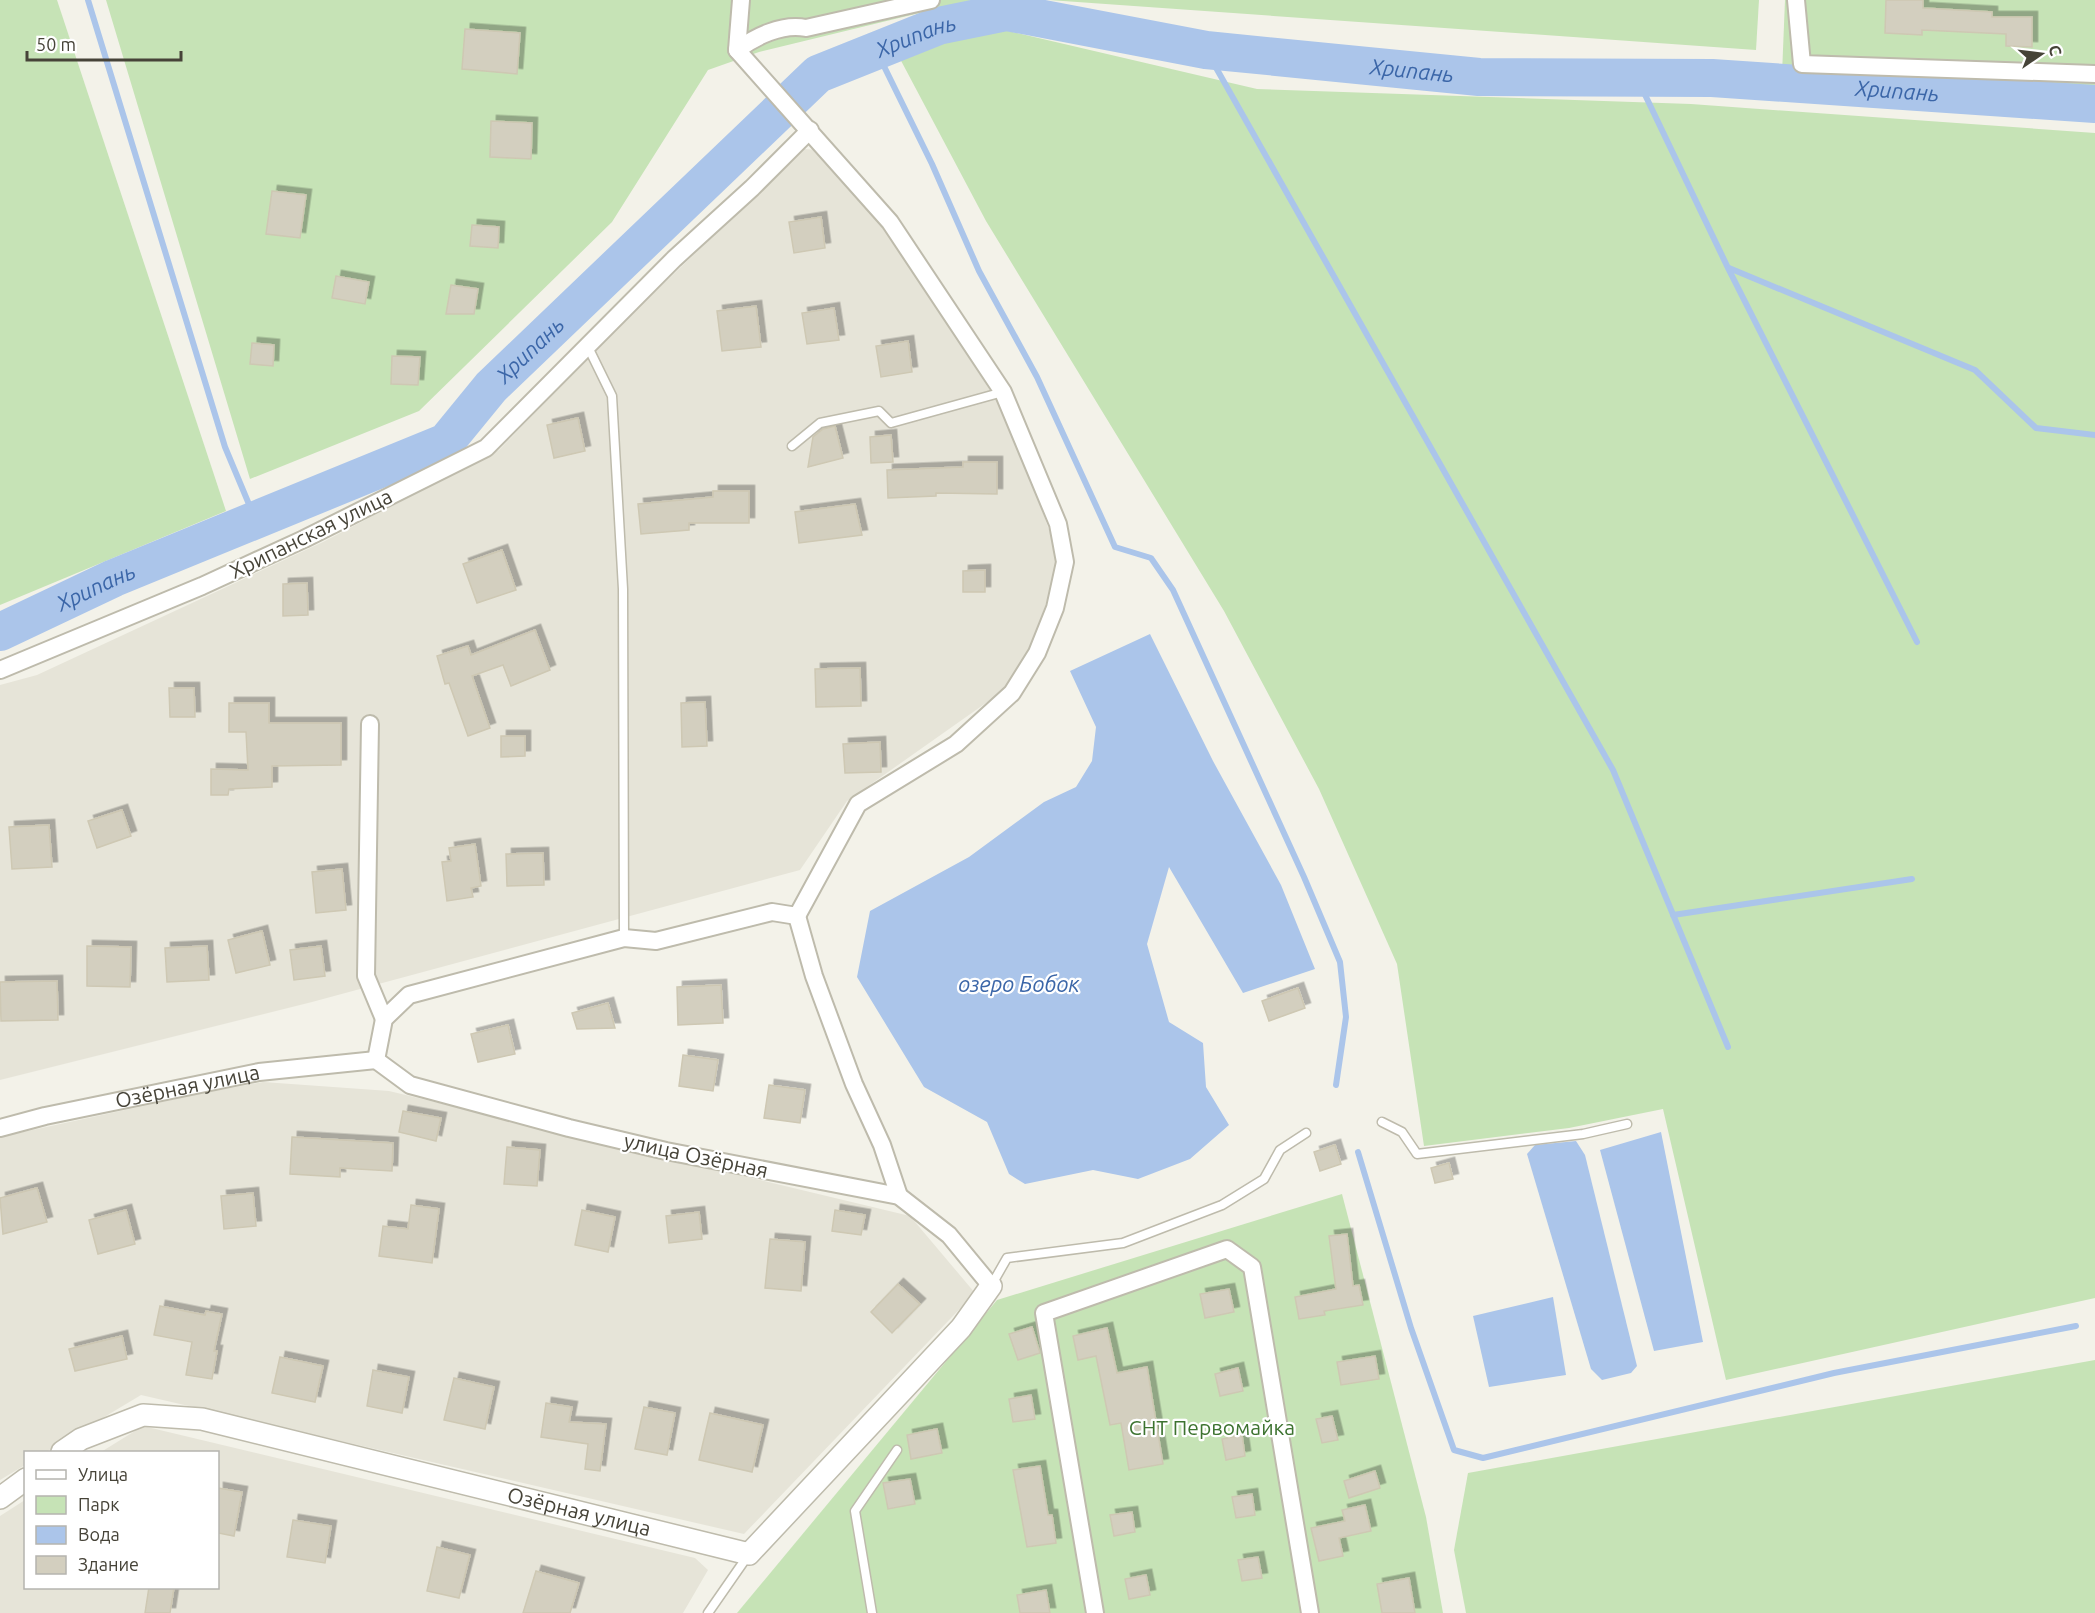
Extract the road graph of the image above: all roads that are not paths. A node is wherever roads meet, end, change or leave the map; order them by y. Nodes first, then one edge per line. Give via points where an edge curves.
1 (741, 0) edge
2 (931, 0) edge
3 (1796, 0) edge
4 (737, 50) junction
5 (2095, 74) edge
6 (810, 130) junction
7 (588, 347) junction
8 (1003, 392) junction
9 (792, 446) dead end
10 (0, 670) edge
11 (370, 724) dead end
12 (797, 916) junction
13 (624, 938) junction
14 (384, 1020) junction
15 (376, 1060) junction
16 (1382, 1122) dead end
17 (1627, 1124) dead end
18 (0, 1128) edge
19 (1306, 1133) dead end
20 (899, 1196) junction
21 (991, 1286) junction
22 (897, 1450) dead end
23 (63, 1451) edge
24 (24, 1480) edge
25 (0, 1498) edge
26 (749, 1554) junction
27 (708, 1613) edge
28 (872, 1613) edge
29 (1095, 1613) edge
30 (1310, 1613) edge

1 - 4 street
2 - 4 street via 806,28 797,26 755,37
3 - 5 street via 1802,63
4 - 6 street
6 - 7 street, Хрипанская улица
6 - 8 street via 890,222
7 - 10 street, Хрипанская улица via 486,448 304,540
7 - 13 lane via 612,396 623,589
8 - 9 lane via 891,423 879,411 820,423
8 - 12 street via 1058,524 1065,562 1055,608 1037,653 1012,693 956,744 858,804
11 - 14 street via 366,976
12 - 13 street via 772,912 656,941
12 - 20 street via 817,985
13 - 14 street via 409,995
14 - 15 street
15 - 18 street, Озёрная улица via 259,1072
15 - 20 street, улица Озёрная via 410,1084 569,1128
16 - 17 lane via 1402,1132 1417,1154 1583,1134
19 - 21 lane via 1280,1150 1264,1179 1222,1205 1123,1243 1007,1258
20 - 21 street, улица Озёрная via 949,1235
21 - 26 street via 961,1328
22 - 28 lane via 855,1511
23 - 26 street, Озёрная улица via 81,1439 143,1415 202,1419
24 - 25 street
26 - 27 lane
29 - 30 street via 1044,1313 1227,1249 1252,1267

